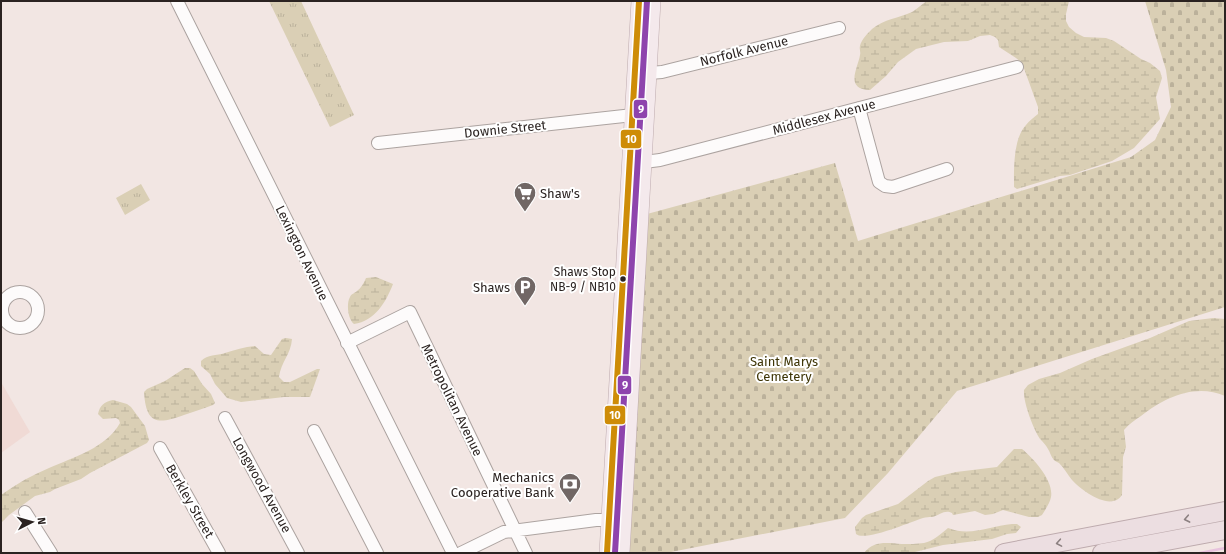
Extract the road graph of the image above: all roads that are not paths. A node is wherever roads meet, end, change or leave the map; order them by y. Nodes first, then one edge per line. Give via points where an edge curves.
1 (177, 1) edge
2 (640, 1) edge
3 (653, 1) edge
4 (839, 28) dead end
5 (1017, 67) dead end
6 (649, 73) junction
7 (859, 108) junction
8 (633, 115) junction
9 (378, 144) dead end
10 (637, 162) junction
11 (947, 169) dead end
12 (347, 343) junction
13 (625, 371) junction
14 (225, 418) dead end
15 (314, 431) dead end
16 (160, 448) dead end
17 (1225, 511) edge
18 (25, 512) dead end
19 (609, 520) junction
20 (1225, 530) edge
21 (515, 531) junction
22 (51, 553) edge
23 (219, 553) edge
24 (298, 553) edge
25 (377, 553) edge
26 (453, 553) edge
27 (461, 553) edge
28 (526, 553) edge
29 (607, 553) edge
30 (622, 553) edge
31 (1004, 553) edge
32 (1102, 553) edge

1 - 12 street, Lexington Avenue
2 - 8 main road
3 - 6 main road
4 - 6 street, Norfolk Avenue via 662,72
5 - 7 street, Middlesex Avenue
6 - 10 main road
7 - 10 street, Middlesex Avenue via 660,160
7 - 11 street via 879,182 892,187
8 - 9 street, Downie Street
8 - 10 main road
10 - 13 main road
12 - 21 street, Metropolitan Avenue via 410,312
12 - 26 street, Lexington Avenue
13 - 19 main road
13 - 30 main road
14 - 24 street, Longwood Avenue
15 - 25 street
16 - 23 street, Berkley Street
17 -> 31 highway
18 - 22 street
19 - 21 street
19 - 29 main road
20 - 32 highway
21 - 27 street via 504,532
21 - 28 street, Metropolitan Avenue

